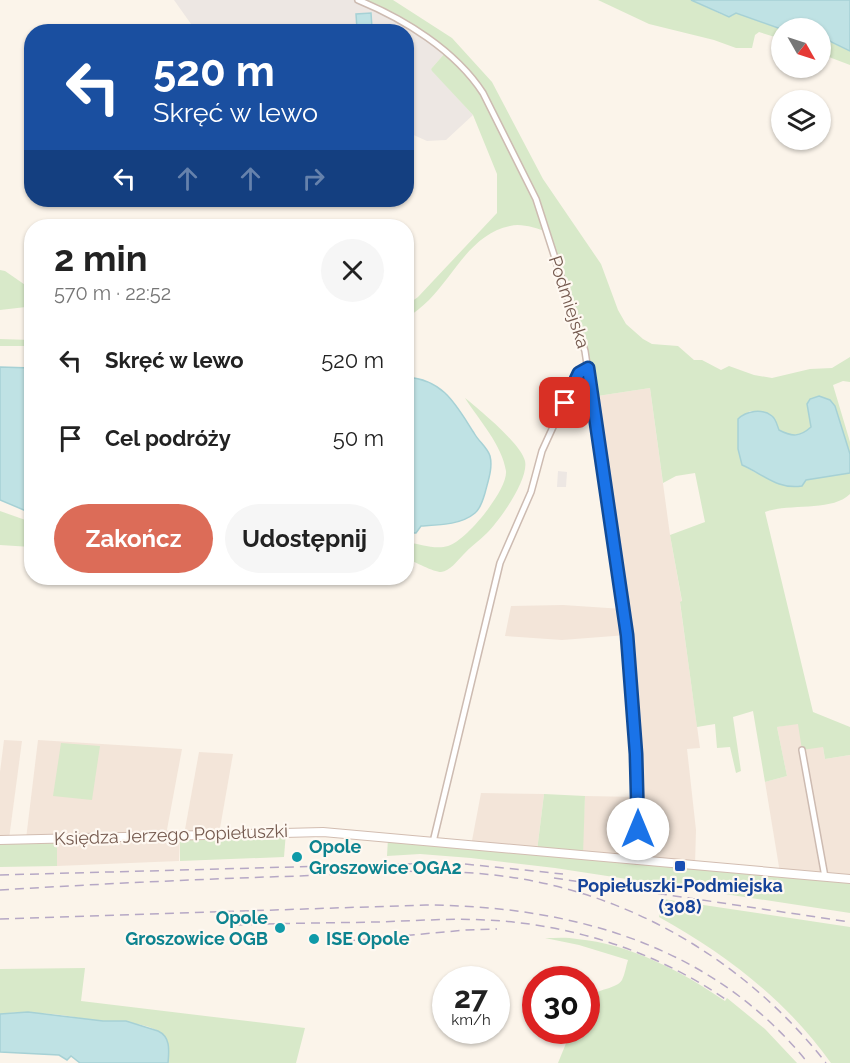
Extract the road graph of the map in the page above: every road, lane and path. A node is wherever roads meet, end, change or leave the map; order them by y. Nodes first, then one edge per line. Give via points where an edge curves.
1 (358, 0) edge
2 (403, 24) edge
3 (414, 32) edge
4 (588, 368) junction
5 (802, 750) dead end
6 (0, 840) edge
7 (433, 842) junction
8 (632, 860) junction
9 (825, 877) junction
10 (850, 879) edge

1 - 2 street, Podmiejska
3 - 4 street, Podmiejska via 458,64 483,93 536,199
4 - 7 street via 574,381 542,451 531,492 500,563
4 - 8 street, Podmiejska via 627,635 638,800
5 - 9 street
6 - 7 main road, Księdza Jerzego Popiełuszki via 312,832
7 - 8 main road, Księdza Jerzego Popiełuszki
8 - 9 main road, Księdza Jerzego Popiełuszki
9 - 10 main road, Księdza Jerzego Popiełuszki

